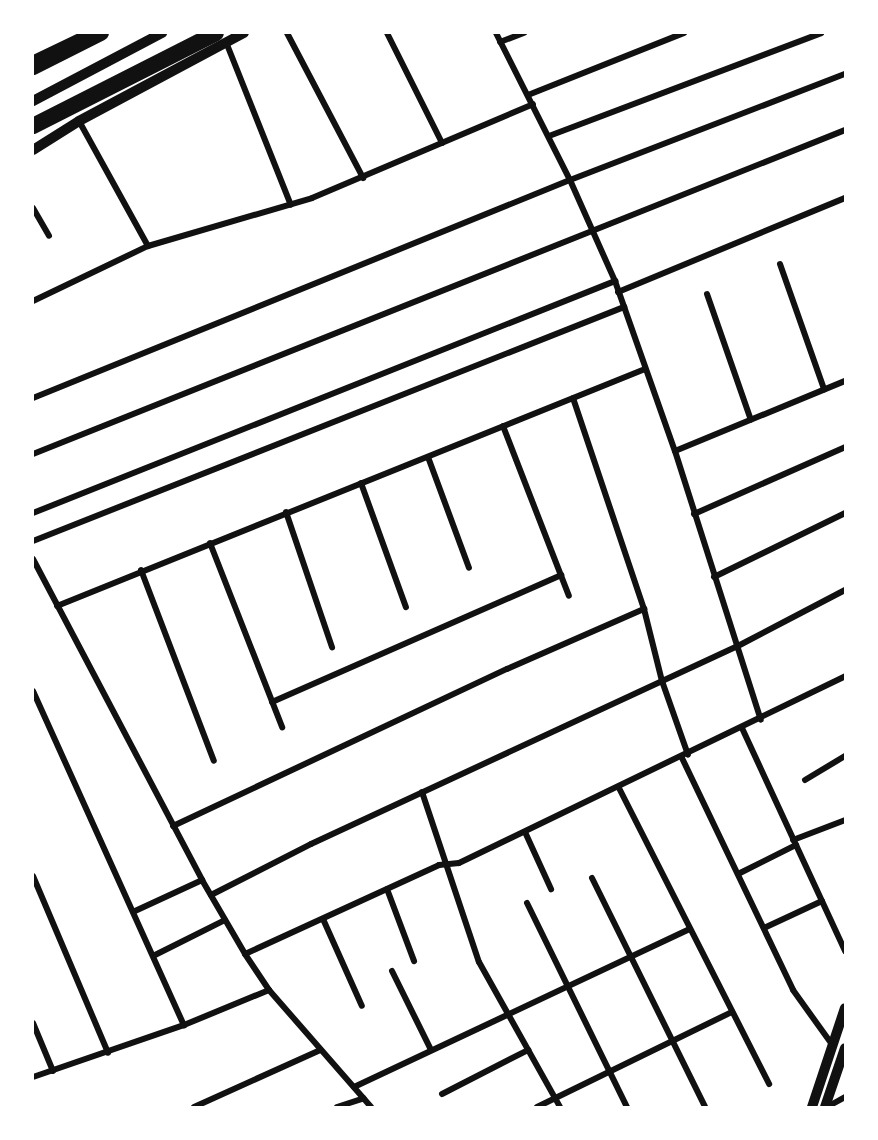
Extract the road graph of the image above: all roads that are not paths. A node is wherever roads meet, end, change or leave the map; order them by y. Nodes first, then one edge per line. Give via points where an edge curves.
1 (83, 33) edge
2 (101, 33) edge
3 (162, 33) edge
4 (244, 33) edge
5 (287, 33) edge
6 (387, 33) edge
7 (496, 33) edge
8 (524, 33) edge
9 (684, 33) edge
10 (821, 33) edge
11 (221, 38) edge
12 (500, 42) junction
13 (33, 57) edge
14 (33, 67) edge
15 (845, 74) edge
16 (528, 94) junction
17 (33, 101) edge
18 (533, 104) junction
19 (79, 121) junction
20 (33, 126) edge
21 (845, 130) edge
22 (549, 136) junction
23 (442, 143) junction
24 (33, 150) edge
25 (363, 178) junction
26 (570, 180) junction
27 (845, 198) edge
28 (291, 205) junction
29 (33, 208) edge
30 (594, 231) junction
31 (49, 236) dead end
32 (148, 246) junction
33 (780, 264) dead end
34 (615, 281) junction
35 (618, 292) junction
36 (707, 294) dead end
37 (33, 301) edge
38 (624, 307) junction
39 (645, 369) junction
40 (845, 381) edge
41 (824, 390) junction
42 (33, 398) edge
43 (573, 398) junction
44 (751, 420) junction
45 (503, 426) junction
46 (845, 447) edge
47 (675, 451) junction
48 (33, 454) edge
49 (428, 457) junction
50 (361, 483) junction
51 (286, 512) junction
52 (33, 513) edge
53 (845, 513) edge
54 (694, 514) junction
55 (33, 541) edge
56 (210, 543) junction
57 (33, 559) edge
58 (469, 568) dead end
59 (141, 570) junction
60 (561, 575) junction
61 (714, 577) junction
62 (845, 590) edge
63 (569, 596) dead end
64 (57, 606) junction
65 (406, 607) dead end
66 (644, 609) junction
67 (332, 647) dead end
68 (736, 647) junction
69 (845, 676) edge
70 (662, 681) junction
71 (33, 691) edge
72 (272, 702) junction
73 (761, 720) junction
74 (282, 727) dead end
75 (742, 728) junction
76 (845, 756) edge
77 (685, 757) junction
78 (214, 761) dead end
79 (805, 780) dead end
80 (619, 788) junction
81 (422, 792) junction
82 (845, 820) edge
83 (173, 826) junction
84 (525, 832) junction
85 (795, 842) junction
86 (444, 864) junction
87 (738, 874) junction
88 (33, 876) edge
89 (592, 878) dead end
90 (202, 880) junction
91 (387, 889) junction
92 (551, 889) dead end
93 (211, 895) junction
94 (822, 901) junction
95 (527, 903) dead end
96 (135, 911) junction
97 (323, 919) junction
98 (225, 920) junction
99 (764, 928) junction
100 (690, 929) junction
101 (845, 951) edge
102 (245, 954) junction
103 (155, 955) junction
104 (631, 957) junction
105 (414, 961) dead end
106 (392, 971) dead end
107 (568, 986) junction
108 (269, 990) junction
109 (362, 1006) dead end
110 (845, 1008) edge
111 (732, 1012) junction
112 (508, 1014) junction
113 (33, 1023) edge
114 (184, 1025) junction
115 (672, 1041) junction
116 (831, 1043) junction
117 (845, 1048) edge
118 (321, 1050) junction
119 (431, 1050) junction
120 (528, 1050) junction
121 (108, 1053) junction
122 (53, 1071) junction
123 (610, 1072) junction
124 (33, 1077) edge
125 (769, 1084) dead end
126 (354, 1087) junction
127 (442, 1094) dead end
128 (845, 1097) edge
129 (364, 1098) junction
130 (555, 1098) junction
131 (194, 1107) edge
132 (338, 1107) edge
133 (371, 1107) edge
134 (537, 1107) edge
135 (560, 1107) edge
136 (627, 1107) edge
137 (705, 1107) edge
138 (812, 1107) edge
139 (826, 1107) edge

1 - 13 lane
2 - 14 highway
3 - 17 street
4 - 11 street
5 - 25 street
6 - 23 street
7 - 12 street
8 - 12 street
9 - 16 street
10 - 22 street
11 - 19 street
11 - 20 highway
11 - 28 street
12 - 16 street
15 - 26 street
16 - 18 street
18 - 22 street
18 - 23 street
19 - 24 street
19 - 32 street
21 - 30 street
22 - 26 street
23 - 25 street
25 - 28 street
26 - 30 street
26 - 42 street
27 - 35 street
28 - 32 street
29 - 31 street
30 - 34 street
30 - 48 street
32 - 37 street
33 - 41 street
34 - 35 street
34 - 52 street
35 - 38 street
36 - 44 street
38 - 39 street
38 - 55 street
39 - 43 street
39 - 47 street
40 - 41 street
41 - 44 street
43 - 45 street
43 - 66 street
44 - 47 street
45 - 49 street
45 - 60 street
46 - 54 street
47 - 54 street
49 - 50 street
49 - 58 street
50 - 51 street
50 - 65 street
51 - 56 street
51 - 67 street
53 - 61 street
54 - 61 street
56 - 59 street
56 - 72 street
57 - 64 street
59 - 64 street
59 - 78 street
60 - 63 street
60 - 72 street
61 - 68 street
62 - 68 street
64 - 83 street
66 - 70 street
66 - 83 street
68 - 70 street
68 - 73 street
69 - 73 street
70 - 77 street
70 - 81 street
71 - 96 street
72 - 74 street
73 - 75 street
75 - 77 street
75 - 85 street
76 - 79 street
77 - 80 street
77 - 87 street
80 - 84 street
80 - 100 street
81 - 86 street via 437,828
81 - 93 street
82 - 85 street
83 - 90 street
84 - 86 street via 459,863
84 - 92 street
85 - 87 street
85 - 94 street
86 - 91 street
86 - 112 street via 479,962
87 - 99 street
88 - 121 street
89 - 104 street
90 - 93 street
90 - 96 street
91 - 97 street
91 - 105 street
93 - 98 street
94 - 99 street
94 - 101 street
95 - 107 street
96 - 103 street
97 - 102 street
97 - 109 street
98 - 102 street
98 - 103 street
99 - 116 street via 801,1004
100 - 104 street
100 - 111 street
102 - 108 street
103 - 114 street
104 - 107 street
104 - 115 street
106 - 119 street
107 - 112 street
107 - 123 street
108 - 114 street
108 - 118 street
110 - 116 street
111 - 115 street
111 - 125 street
112 - 119 street
112 - 120 street
113 - 122 street
114 - 121 street
115 - 123 street
115 - 137 street
116 - 138 street
117 - 139 street
118 - 126 street
118 - 131 street
119 - 126 street
120 - 127 street
120 - 130 street
121 - 122 street
122 - 124 street
123 - 130 street
123 - 136 street
126 - 129 street
128 - 139 street
129 - 132 street
129 - 133 street
130 - 134 street
130 - 135 street

